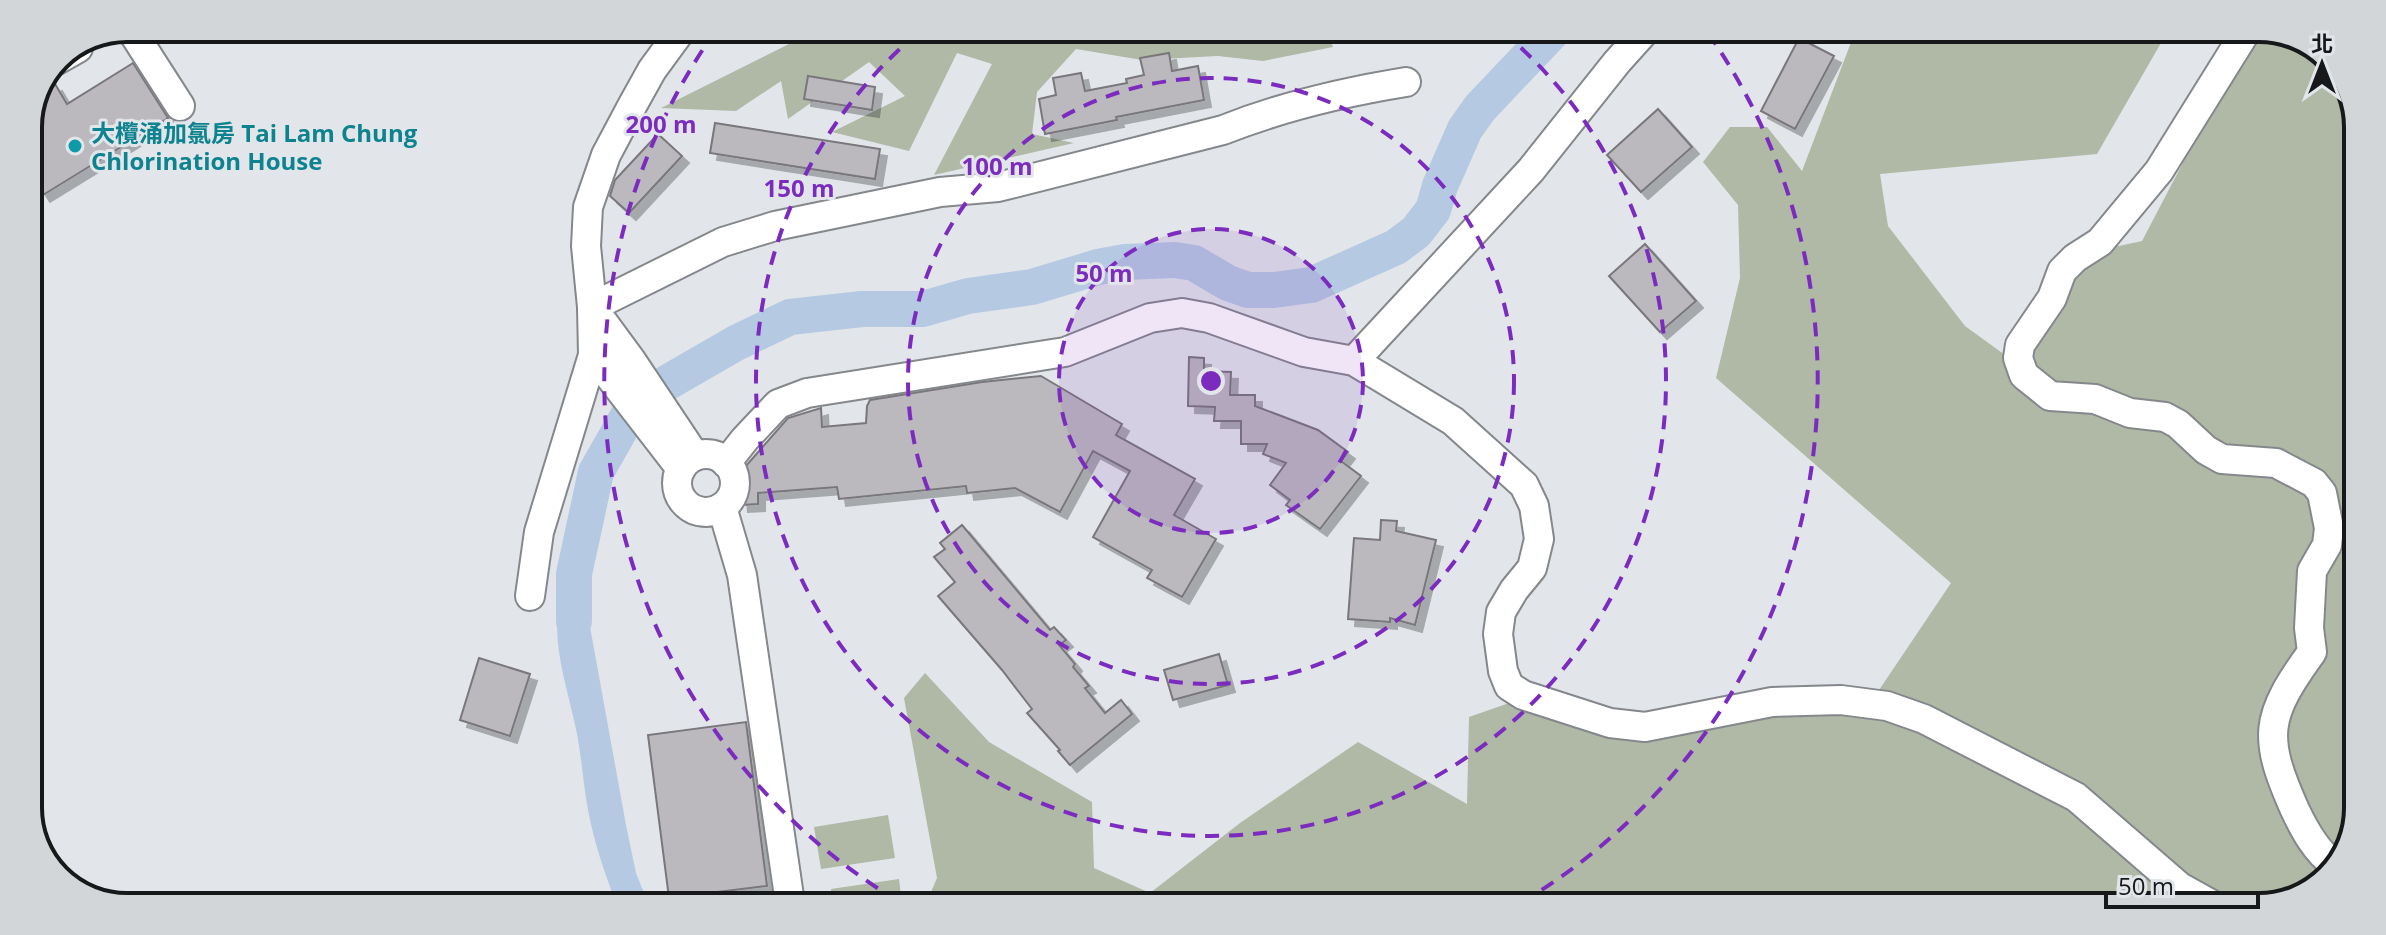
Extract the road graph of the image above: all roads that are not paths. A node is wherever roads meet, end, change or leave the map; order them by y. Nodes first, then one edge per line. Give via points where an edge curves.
1 (139, 42) edge
2 (672, 42) edge
3 (1635, 42) edge
4 (2239, 42) edge
5 (1406, 82) dead end
6 (180, 106) dead end
7 (592, 307) junction
8 (593, 355) junction
9 (1354, 361) junction
10 (621, 370) junction
11 (681, 452) junction
12 (726, 463) junction
13 (722, 507) junction
14 (530, 596) dead end
15 (2327, 859) edge
16 (789, 893) edge
17 (2191, 893) edge

1 - 6 lane
2 - 7 lane via 606,155 588,207
3 - 9 lane via 1531,170
4 - 15 lane via 2159,171 2100,242 2062,271 2052,298 2020,345 2018,358 2024,375 2050,396 2095,399 2130,413 2165,417 2222,459 2276,463 2314,483 2322,493 2329,528 2327,545 2312,571 2312,652 2283,694 2272,737 2279,773 2302,825
5 - 7 lane via 998,187 940,192 775,226 723,242
7 - 8 lane
7 - 10 lane
8 - 10 lane
8 - 14 lane via 539,532
9 - 12 lane via 1304,352 1209,318 1182,313 1150,318 1065,352 807,393 778,404
9 - 17 lane via 1453,421 1524,485 1534,506 1539,539 1532,568 1501,612 1498,634 1509,686 1523,695 1610,723 1645,727 1772,702 1841,700 1887,706 1924,719 2076,797
10 - 11 lane
11 - 12 lane via 712,455
11 - 13 lane via 677,488 686,504 704,512
12 - 13 lane via 735,486
13 - 16 lane via 742,575

